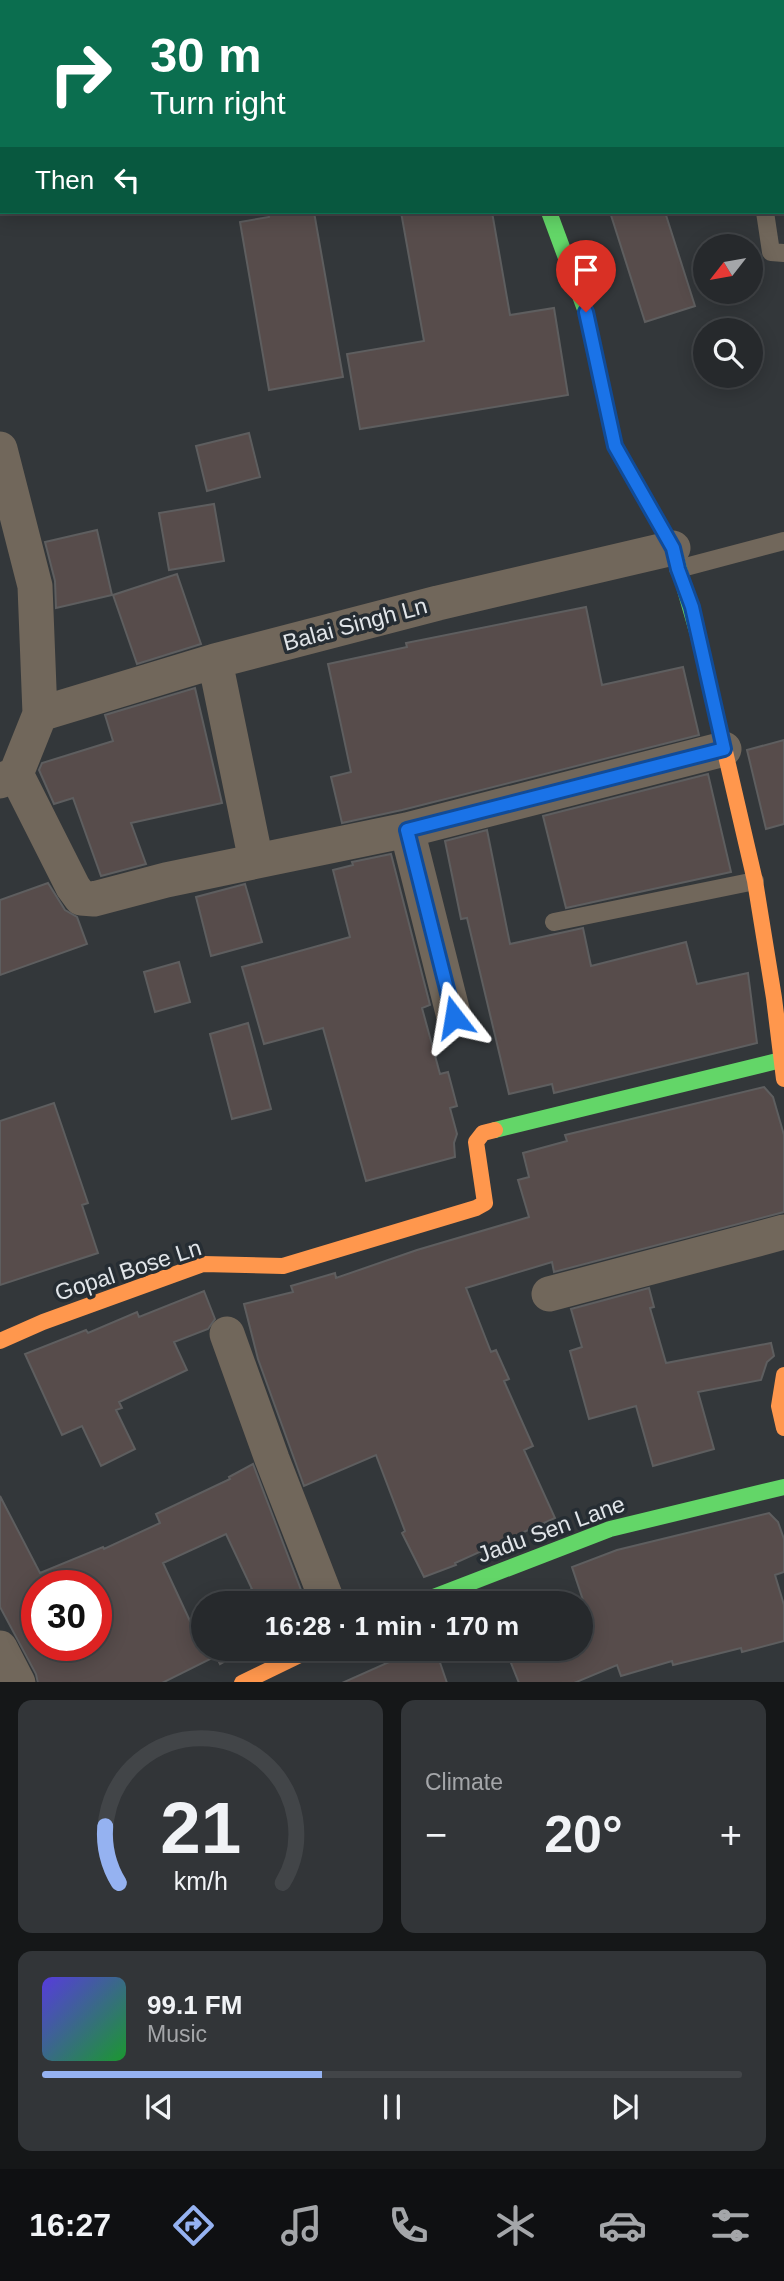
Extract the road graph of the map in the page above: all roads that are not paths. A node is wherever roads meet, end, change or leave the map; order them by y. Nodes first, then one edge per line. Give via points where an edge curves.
1 (550, 214) edge
2 (765, 214) edge
3 (784, 253) edge
4 (0, 449) edge
5 (10, 540) edge
6 (784, 541) edge
7 (676, 559) junction
8 (215, 661) junction
9 (40, 714) junction
10 (724, 749) junction
11 (8, 778) edge
12 (407, 830) junction
13 (256, 861) junction
14 (755, 881) junction
15 (554, 922) dead end
16 (779, 997) edge
17 (454, 1017) dead end
18 (781, 1060) junction
19 (784, 1079) edge
20 (784, 1232) edge
21 (549, 1294) dead end
22 (227, 1334) dead end
23 (0, 1341) edge
24 (784, 1375) edge
25 (781, 1405) edge
26 (784, 1427) edge
27 (784, 1487) edge
28 (323, 1591) edge
29 (449, 1591) edge
30 (0, 1648) edge
31 (300, 1664) edge
32 (18, 1682) edge
33 (242, 1682) edge

1 - 7 street via 586,312 615,446
2 - 3 lane via 771,252
4 - 5 street
5 - 9 street via 36,586
6 - 7 lane
7 - 8 street, Balai Singh Ln via 438,603
7 - 10 street via 692,607
8 - 9 street, Balai Singh Ln
8 - 13 street
9 - 11 street
10 - 12 street
10 - 14 street
11 - 13 street via 81,898 94,899
12 - 13 street
12 - 17 street
14 - 15 lane
14 - 16 street
16 - 18 street
18 - 19 street
18 - 23 street, Gopal Bose Ln via 483,1133 475,1142 485,1203 476,1208 284,1266 203,1265
20 - 21 street
22 - 28 street
24 - 25 street
25 - 26 street
27 - 29 street, Jadu Sen Lane via 610,1529
30 - 32 street
31 - 33 street

